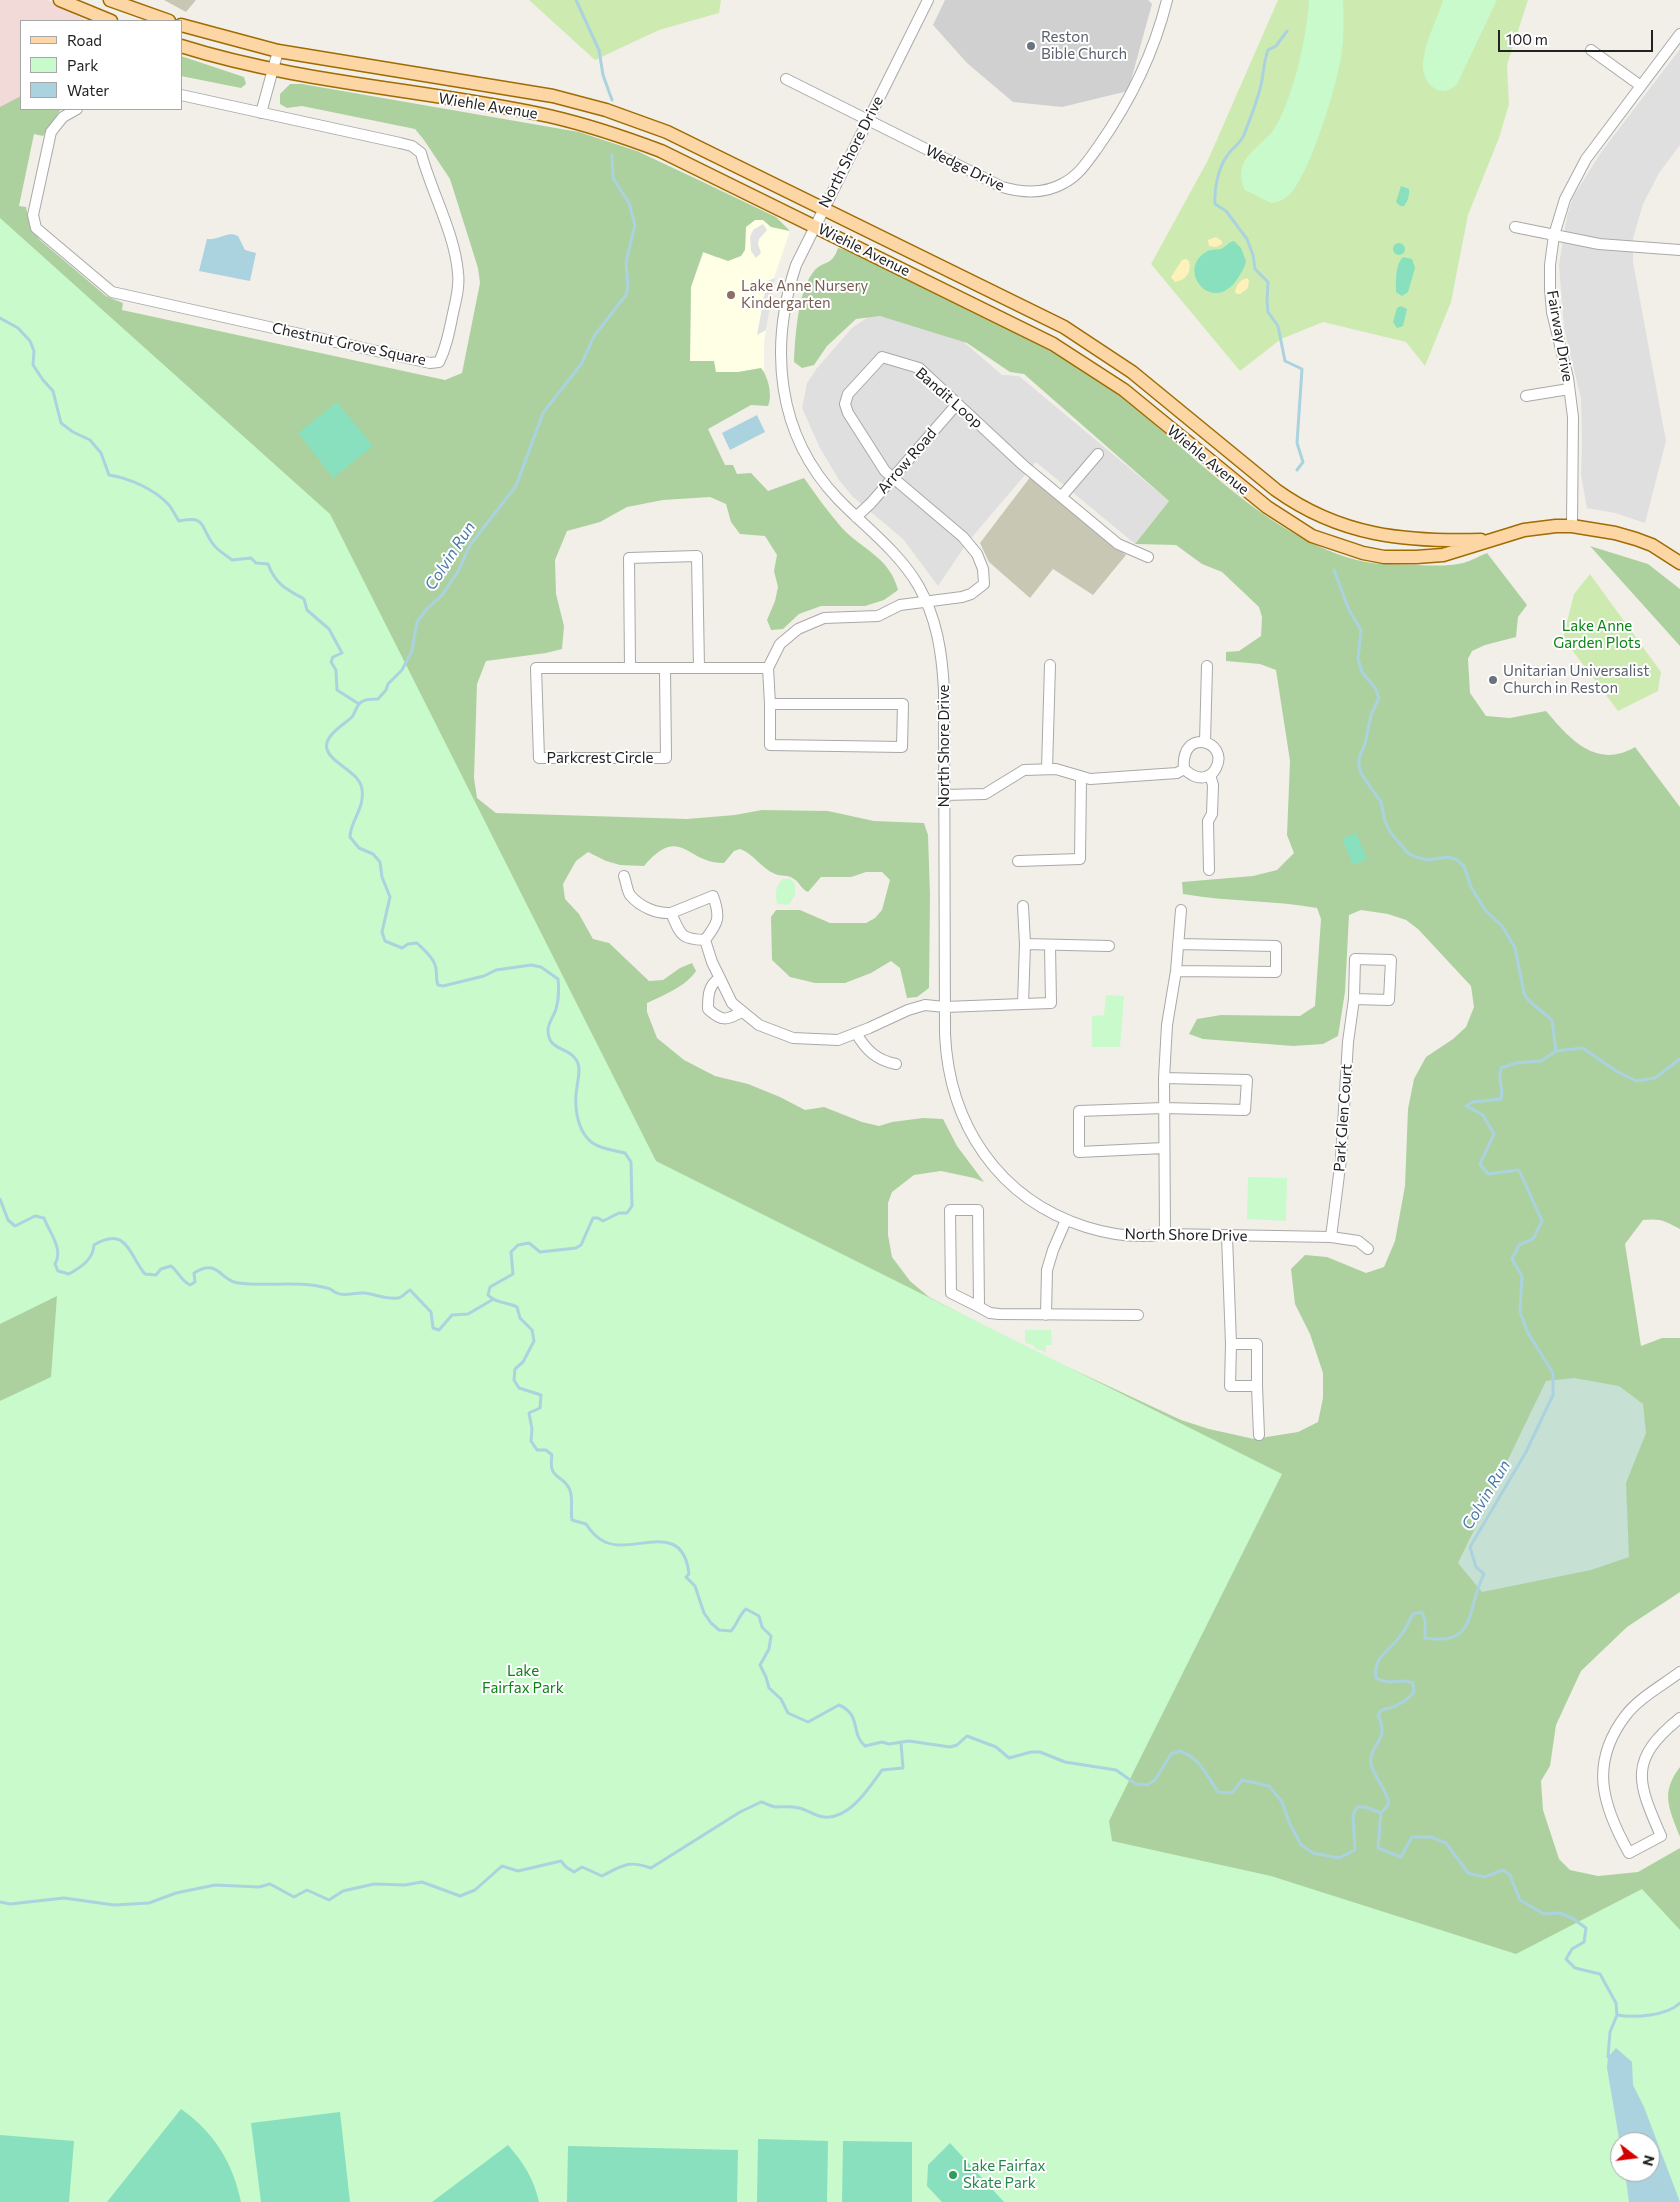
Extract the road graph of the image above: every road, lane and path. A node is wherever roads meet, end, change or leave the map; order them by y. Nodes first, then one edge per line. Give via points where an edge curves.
1 (60, 0) edge
2 (110, 0) edge
3 (928, 0) edge
4 (1167, 0) edge
5 (109, 20) edge
6 (166, 20) edge
7 (182, 25) edge
8 (1680, 34) edge
9 (182, 46) edge
10 (1591, 50) dead end
11 (278, 51) junction
12 (272, 71) junction
13 (786, 79) dead end
14 (1641, 86) junction
15 (182, 95) edge
16 (75, 110) edge
17 (261, 113) junction
18 (868, 120) junction
19 (823, 208) junction
20 (814, 226) junction
21 (1515, 227) dead end
22 (1554, 235) junction
23 (1680, 250) edge
24 (1569, 389) junction
25 (1526, 396) dead end
26 (957, 404) junction
27 (1098, 454) dead end
28 (893, 478) junction
29 (1062, 496) junction
30 (856, 517) junction
31 (1572, 526) junction
32 (1491, 540) junction
33 (1148, 557) dead end
34 (1680, 563) edge
35 (926, 601) junction
36 (1050, 665) dead end
37 (1207, 666) dead end
38 (630, 668) junction
39 (664, 668) junction
40 (699, 668) junction
41 (768, 668) junction
42 (770, 704) junction
43 (1205, 742) junction
44 (1047, 769) junction
45 (1184, 769) junction
46 (1210, 775) junction
47 (1081, 777) junction
48 (944, 796) junction
49 (1018, 861) dead end
50 (1209, 870) dead end
51 (624, 876) dead end
52 (1023, 906) dead end
53 (1181, 910) dead end
54 (671, 913) junction
55 (705, 940) junction
56 (1025, 944) junction
57 (1178, 944) junction
58 (1050, 945) junction
59 (1108, 946) dead end
60 (1176, 971) junction
61 (720, 978) junction
62 (1354, 999) junction
63 (1023, 1004) junction
64 (945, 1007) junction
65 (742, 1012) junction
66 (856, 1033) junction
67 (896, 1064) dead end
68 (1164, 1078) junction
69 (1164, 1108) junction
70 (1164, 1148) junction
71 (1066, 1220) junction
72 (1164, 1234) junction
73 (1227, 1236) junction
74 (1331, 1237) junction
75 (1368, 1249) dead end
76 (979, 1307) junction
77 (1046, 1315) junction
78 (1138, 1315) dead end
79 (1231, 1344) junction
80 (1257, 1386) junction
81 (1259, 1434) dead end
82 (1680, 1672) edge
83 (1680, 1718) edge

1 - 5 main road
2 - 6 main road
3 - 18 street, North Shore Drive
4 - 18 street, Wedge Drive via 1155,40 1127,101 1084,167 1057,187 1028,192 1002,187
7 - 11 main road, Wiehle Avenue
8 - 14 street, Fairway Drive
9 - 12 main road, Wiehle Avenue
10 - 14 street
11 - 12 street
11 - 19 main road, Wiehle Avenue via 522,90 592,106 667,132
12 - 17 street
12 - 20 main road, Wiehle Avenue via 518,110 588,126 661,151
13 - 18 street, Wedge Drive
14 - 22 street, Fairway Drive via 1586,158 1565,199
15 - 17 street, Chestnut Grove Square
16 - 17 street, Chestnut Grove Square via 63,117 51,132 32,215 36,228 112,292 430,363 439,362 450,327 459,275 456,256 420,153 412,146
18 - 19 street, North Shore Drive
19 - 20 street, North Shore Drive
19 - 32 main road, Wiehle Avenue via 1034,312 1092,345 1167,400 1276,490 1316,514 1368,533 1399,539
20 - 30 street, North Shore Drive via 796,265 784,303 780,348 782,382 791,418 807,456 826,484
20 - 32 main road, Wiehle Avenue via 1026,330 1088,365 1124,390 1267,507 1312,536 1363,553 1400,558 1443,555
21 - 22 street
22 - 23 street via 1618,246
22 - 24 street, Fairway Drive via 1550,265 1552,312
24 - 25 street
24 - 31 street, Fairway Drive via 1574,438
26 - 28 street, Arrow Road
26 - 28 street, Bandit Loop via 918,368 882,357 848,394 845,404 848,413 885,471
26 - 29 street, Bandit Loop
27 - 29 street
28 - 30 street, Arrow Road
28 - 35 street, Bandit Loop via 964,537 983,569 984,584 971,594
29 - 33 street, Bandit Loop via 1118,544
30 - 35 street, North Shore Drive via 903,563
31 - 32 main road, Wiehle Avenue via 1532,528
31 - 34 main road, Wiehle Avenue via 1636,539
35 - 41 street via 900,605 878,616 824,618 798,629 780,644
35 - 48 street, North Shore Drive via 938,634 942,659
36 - 44 street
37 - 43 street
38 - 39 street, Parkcrest Circle
38 - 39 street, Parkcrest Circle via 536,668 539,758 666,758
38 - 40 street via 629,558 697,556
39 - 40 street, Parkcrest Circle
40 - 41 street, Parkcrest Circle
41 - 42 street
42 - 42 street via 903,704 902,747 770,745
43 - 45 street via 1194,742 1187,749 1183,758
43 - 46 street via 1219,754 1219,763
44 - 47 street
44 - 48 street via 1024,770 985,794
45 - 46 street via 1198,777
45 - 47 street via 1177,773
46 - 50 street
47 - 49 street via 1080,859
48 - 64 street, North Shore Drive
51 - 54 street via 630,895 645,907 659,914
52 - 56 street
53 - 57 street
54 - 55 street via 680,933 688,939
54 - 55 street via 713,896 719,920
55 - 61 street
56 - 58 street
56 - 63 street
57 - 60 street
57 - 60 street via 1276,946 1276,972
58 - 59 street
58 - 63 street via 1051,1003
60 - 68 street via 1167,1025
61 - 65 street via 732,1003
61 - 65 street via 714,981 709,992 708,1009 717,1018 728,1019
62 - 62 street, Park Glen Court via 1355,959 1391,960 1389,1000
62 - 74 street, Park Glen Court
63 - 64 street
64 - 66 street via 925,1005
64 - 71 street, North Shore Drive via 949,1075 962,1116 973,1137 1000,1174 1016,1189
65 - 66 street via 759,1025 793,1038 838,1040
66 - 67 street via 872,1054 884,1062
68 - 69 street
68 - 69 street via 1246,1080 1246,1110
69 - 70 street
69 - 70 street via 1079,1111 1079,1152
70 - 72 street
71 - 72 street, North Shore Drive via 1122,1235 1147,1237
71 - 77 street via 1047,1270
72 - 73 street, North Shore Drive
73 - 74 street, North Shore Drive
73 - 79 street
74 - 75 street, North Shore Drive via 1358,1241
76 - 76 street via 978,1210 950,1210 951,1294
76 - 77 street via 999,1314
77 - 78 street
79 - 80 street via 1256,1344
79 - 80 street via 1230,1386
80 - 81 street
82 - 83 street via 1626,1714 1606,1756 1602,1784 1605,1800 1629,1853 1661,1836 1643,1793 1641,1772 1656,1740

